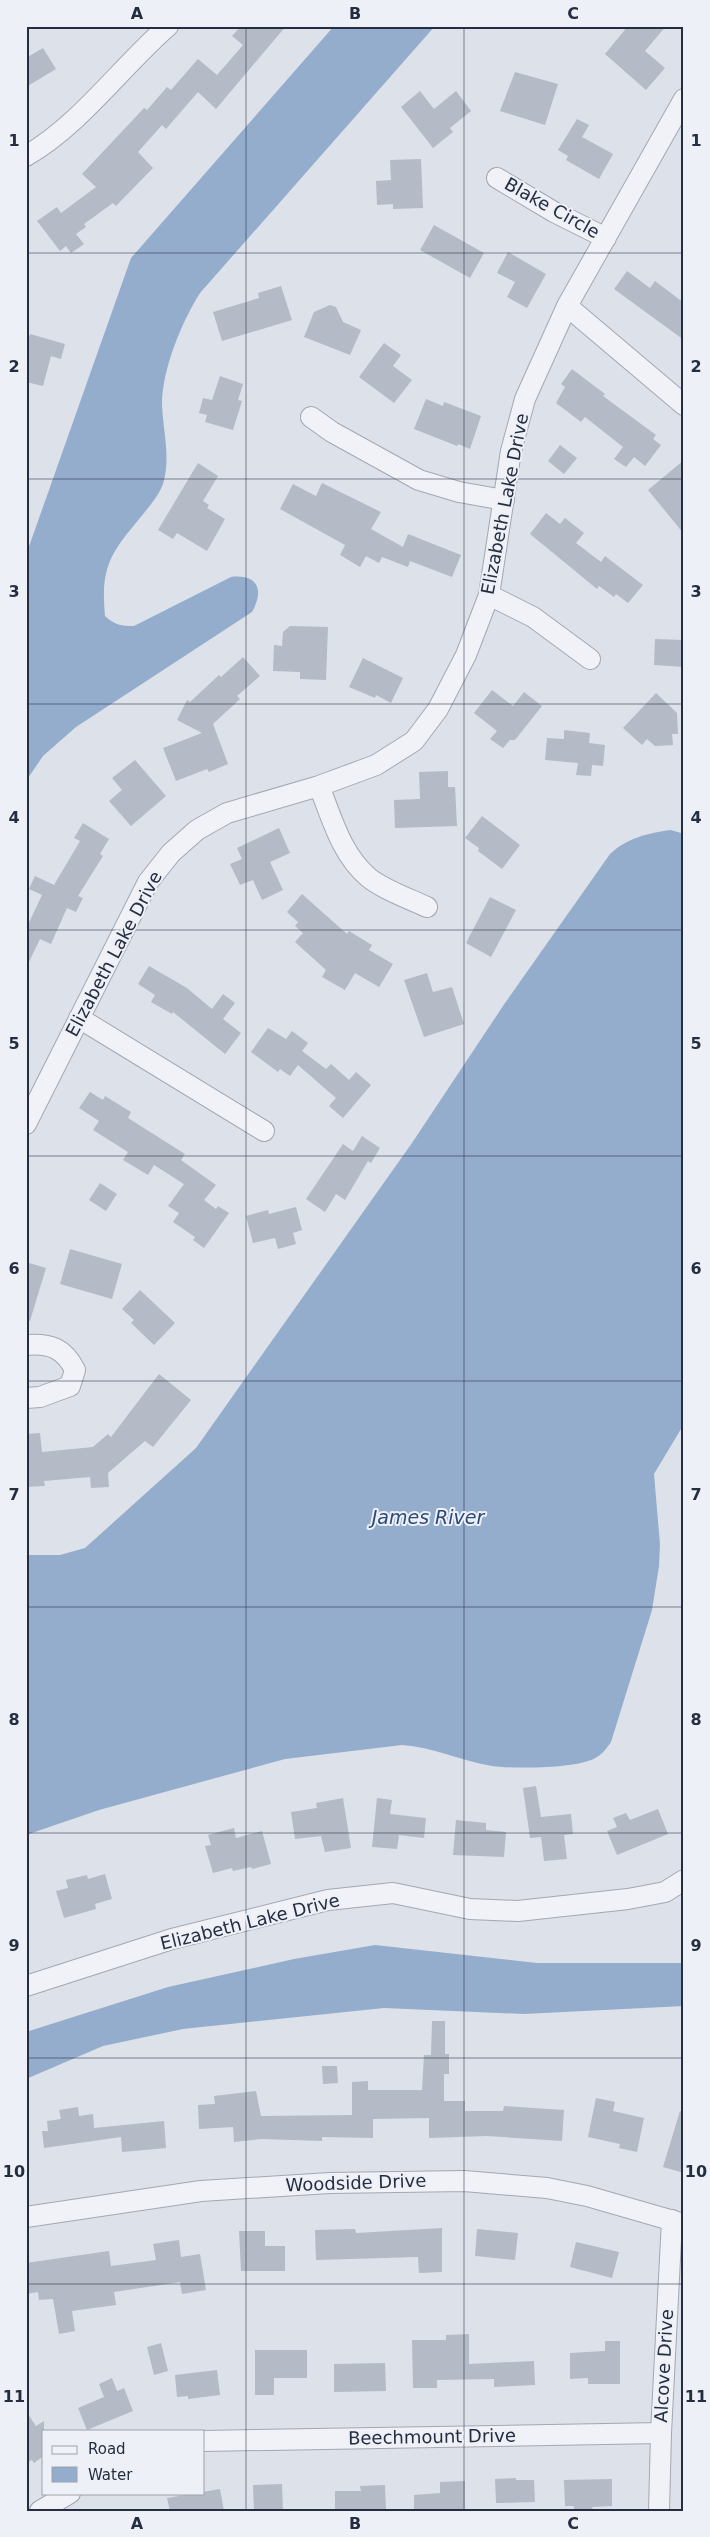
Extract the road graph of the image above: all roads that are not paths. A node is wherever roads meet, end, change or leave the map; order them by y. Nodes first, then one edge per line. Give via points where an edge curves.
1 (168, 26) edge
2 (684, 99) edge
3 (26, 156) edge
4 (498, 178) dead end
5 (606, 238) junction
6 (567, 306) junction
7 (684, 404) edge
8 (311, 418) dead end
9 (504, 500) junction
10 (489, 596) junction
11 (590, 659) dead end
12 (319, 786) junction
13 (427, 907) dead end
14 (79, 1018) junction
15 (26, 1124) edge
16 (264, 1131) dead end
17 (26, 1345) edge
18 (26, 1398) edge
19 (684, 1880) edge
20 (26, 1986) edge
21 (26, 2217) edge
22 (678, 2222) edge
23 (661, 2433) junction
24 (205, 2441) edge
25 (68, 2494) edge
26 (40, 2511) edge
27 (659, 2511) edge

1 - 3 street via 138,52 75,120
2 - 5 street, Elizabeth Lake Drive
4 - 5 street, Blake Circle via 554,212
5 - 6 street, Elizabeth Lake Drive
6 - 7 street
6 - 9 street, Elizabeth Lake Drive via 525,399 511,451
8 - 9 street via 419,480 459,492
9 - 10 street, Elizabeth Lake Drive
10 - 11 street via 533,617
10 - 12 street, Elizabeth Lake Drive via 466,656 438,709 414,741 376,765
12 - 13 street via 352,860 370,878
12 - 14 street, Elizabeth Lake Drive via 227,813 197,830 171,853 148,882
14 - 15 street, Elizabeth Lake Drive
14 - 16 street
17 - 18 street via 54,1346 68,1357 75,1370 70,1386 40,1398
19 - 20 street, Elizabeth Lake Drive via 665,1892 638,1898 518,1911 470,1909 394,1893 328,1900 172,1939
21 - 22 street, Woodside Drive via 201,2191 330,2183 464,2181 547,2188
22 - 23 street, Alcove Drive
23 - 24 street, Beechmount Drive
23 - 27 street, Alcove Drive
25 - 26 street

